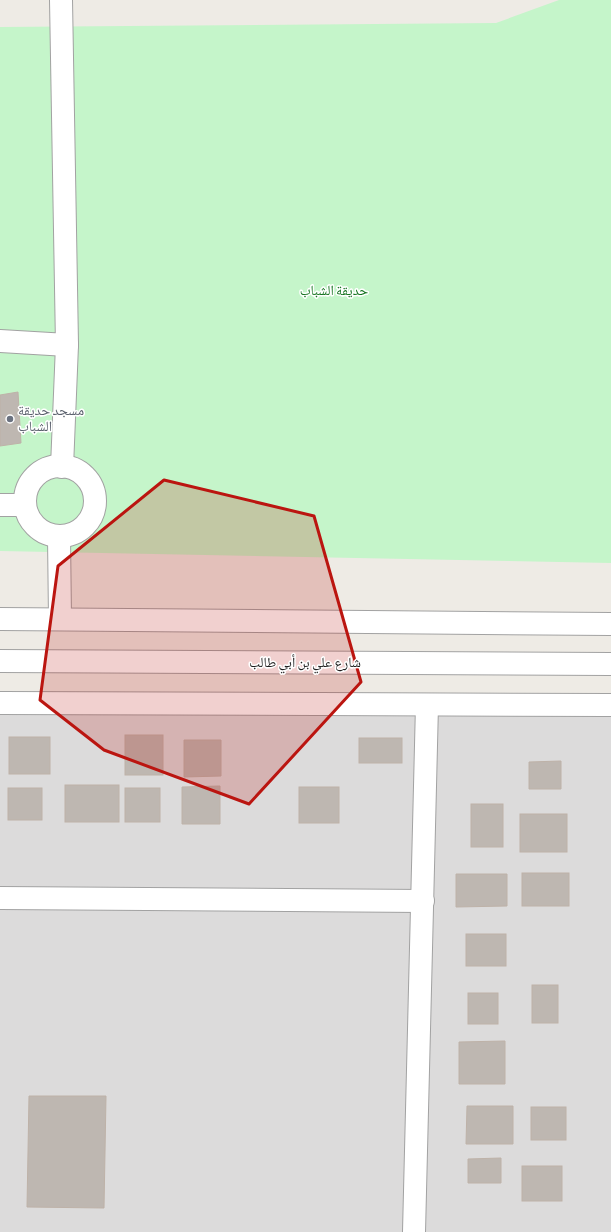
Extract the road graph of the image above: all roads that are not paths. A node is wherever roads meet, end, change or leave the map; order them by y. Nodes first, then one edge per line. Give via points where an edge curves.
1 (61, 0) edge
2 (0, 341) edge
3 (67, 345) junction
4 (62, 467) junction
5 (0, 505) edge
6 (25, 505) junction
7 (59, 537) junction
8 (0, 619) edge
9 (60, 619) junction
10 (611, 624) edge
11 (0, 661) edge
12 (611, 664) edge
13 (0, 703) edge
14 (427, 705) junction
15 (611, 705) edge
16 (0, 898) edge
17 (422, 900) junction
18 (414, 1232) edge

1 - 3 street
2 - 3 street
3 - 4 street
4 - 6 street via 54,467 38,474 28,487
4 - 7 street via 71,468 85,476 94,490 95,507 88,523 80,530
5 - 6 street
6 - 7 street via 30,520 42,532
7 - 9 street
8 - 9 street
9 - 10 street
11 - 12 street, شارع علي بن أبي طالب
13 - 14 street
14 - 15 street
14 - 17 street
16 - 17 street
17 - 18 street

